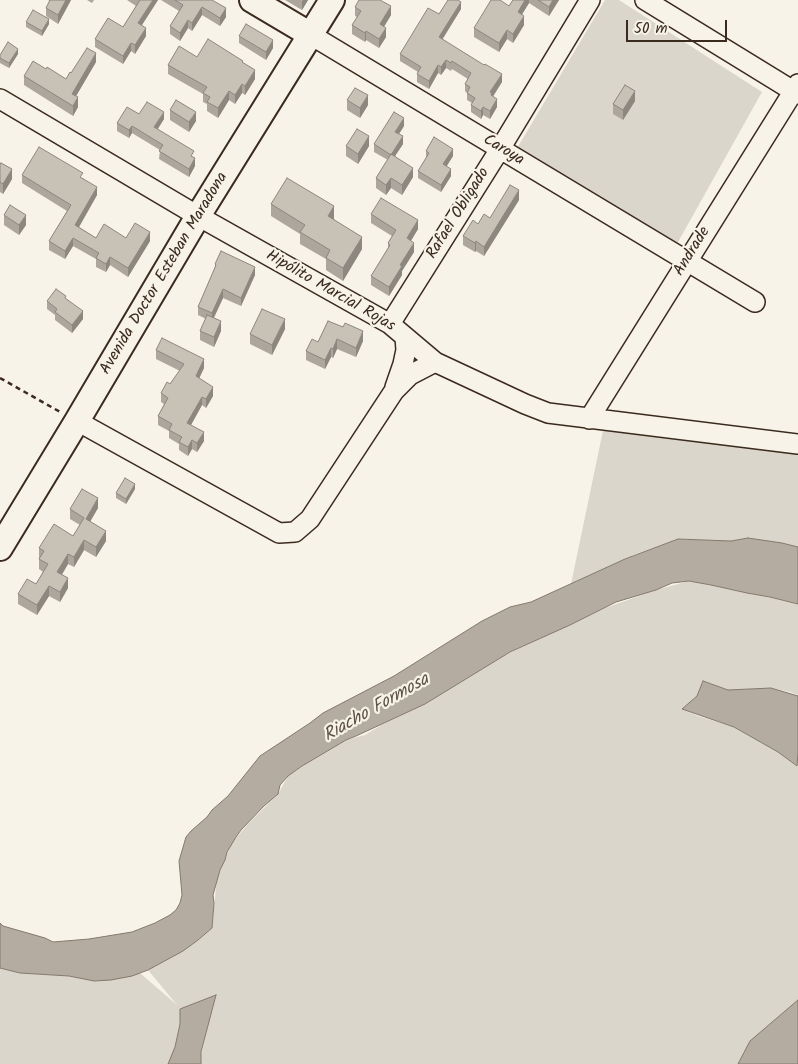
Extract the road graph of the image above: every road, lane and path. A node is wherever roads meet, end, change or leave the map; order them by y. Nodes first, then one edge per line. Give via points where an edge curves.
1 (252, 0) edge
2 (332, 0) edge
3 (590, 0) edge
4 (645, 0) edge
5 (311, 35) junction
6 (797, 90) edge
7 (0, 99) edge
8 (500, 149) junction
9 (198, 216) junction
10 (688, 261) junction
11 (754, 302) dead end
12 (390, 324) junction
13 (406, 337) junction
14 (436, 362) junction
15 (0, 378) edge
16 (394, 391) junction
17 (589, 419) junction
18 (77, 421) junction
19 (798, 444) edge
20 (0, 548) edge

1 - 5 main road, Caroya
2 - 5 main road, Avenida Doctor Esteban Maradona
3 - 8 street, Rafael Obligado
4 - 6 street
5 - 8 street, Caroya
5 - 9 main road, Avenida Doctor Esteban Maradona
6 - 10 street, Andrade
7 - 9 street, Hipólito Marcial Rojas
8 - 10 street, Caroya
8 - 12 street, Rafael Obligado
9 - 12 street, Hipólito Marcial Rojas
9 - 18 main road, Avenida Doctor Esteban Maradona
10 - 11 street, Caroya
10 - 17 street, Andrade
12 - 13 street, Hipólito Marcial Rojas
13 - 14 street, Hipólito Marcial Rojas
13 - 16 street via 403,364
14 - 16 street via 410,375
14 - 17 street, Hipólito Marcial Rojas via 548,413
15 - 18 path
16 - 18 street via 310,519 295,532 279,533
17 - 19 street, Hipólito Marcial Rojas
18 - 20 main road, Avenida Doctor Esteban Maradona

